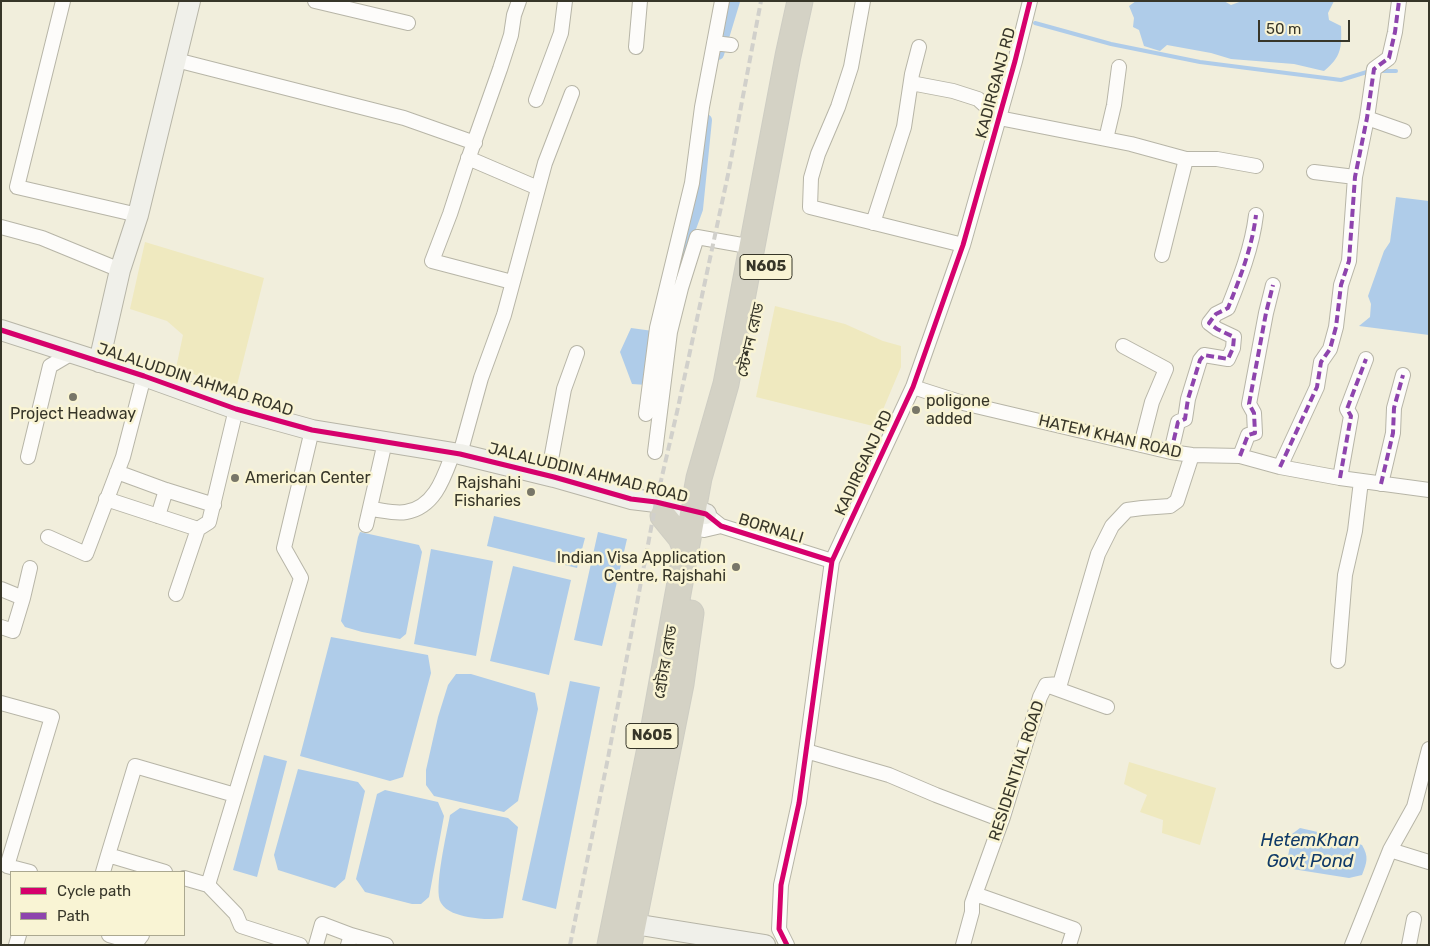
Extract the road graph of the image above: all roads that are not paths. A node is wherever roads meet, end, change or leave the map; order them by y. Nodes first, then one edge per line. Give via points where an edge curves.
1 (63, 1) edge
2 (190, 1) edge
3 (315, 1) edge
4 (519, 1) edge
5 (565, 1) edge
6 (640, 1) edge
7 (722, 1) edge
8 (863, 1) edge
9 (1030, 1) edge
10 (1399, 1) edge
11 (807, 8) edge
12 (408, 23) dead end
13 (714, 42) junction
14 (732, 45) dead end
15 (636, 47) dead end
16 (919, 47) dead end
17 (176, 60) junction
18 (1119, 67) dead end
19 (911, 83) junction
20 (572, 92) dead end
21 (536, 100) dead end
22 (999, 118) junction
23 (1367, 118) junction
24 (1404, 131) dead end
25 (1106, 139) junction
26 (475, 143) junction
27 (468, 158) junction
28 (1186, 158) junction
29 (1256, 166) dead end
30 (1314, 172) dead end
31 (1355, 177) junction
32 (538, 188) junction
33 (138, 215) junction
34 (1256, 215) dead end
35 (873, 222) junction
36 (1, 227) edge
37 (963, 245) junction
38 (753, 247) junction
39 (1162, 255) dead end
40 (120, 270) junction
41 (512, 282) junction
42 (1273, 285) dead end
43 (674, 286) junction
44 (1, 330) edge
45 (664, 330) junction
46 (1123, 346) dead end
47 (577, 352) dead end
48 (72, 353) junction
49 (1366, 359) dead end
50 (99, 362) junction
51 (1403, 375) dead end
52 (144, 376) junction
53 (913, 387) junction
54 (236, 409) junction
55 (646, 414) dead end
56 (312, 430) junction
57 (385, 442) junction
58 (1141, 445) junction
59 (655, 452) dead end
60 (1171, 452) junction
61 (457, 454) junction
62 (1192, 455) junction
63 (1240, 456) junction
64 (28, 457) dead end
65 (1280, 466) junction
66 (117, 472) junction
67 (548, 476) junction
68 (1340, 478) junction
69 (1361, 481) junction
70 (1381, 484) junction
71 (166, 490) junction
72 (1429, 490) edge
73 (106, 499) junction
74 (214, 504) junction
75 (370, 509) junction
76 (665, 510) junction
77 (158, 516) junction
78 (702, 516) junction
79 (366, 525) dead end
80 (198, 529) junction
81 (48, 537) dead end
82 (686, 550) junction
83 (832, 561) junction
84 (30, 568) dead end
85 (1, 590) edge
86 (176, 594) dead end
87 (23, 598) junction
88 (1, 627) edge
89 (1338, 661) dead end
90 (1046, 685) junction
91 (1, 703) edge
92 (1107, 707) dead end
93 (1429, 749) edge
94 (806, 751) junction
95 (235, 795) junction
96 (1002, 820) junction
97 (1390, 850) junction
98 (108, 855) junction
99 (1429, 862) edge
100 (26, 871) edge
101 (103, 871) edge
102 (162, 871) edge
103 (185, 878) edge
104 (208, 885) junction
105 (975, 894) junction
106 (1414, 919) dead end
107 (632, 934) edge
108 (114, 936) edge
109 (350, 940) edge
110 (137, 941) edge
111 (300, 945) edge
112 (316, 945) edge
113 (386, 945) edge
114 (610, 945) edge
115 (765, 945) edge
116 (787, 945) edge
117 (963, 945) edge
118 (1069, 945) edge
119 (1352, 945) edge
120 (1409, 945) edge

1 - 33 street via 18,187
2 - 17 street
3 - 12 street
4 - 26 street
5 - 21 street via 561,33
6 - 15 street
7 - 13 street
8 - 35 street via 851,67 811,178 810,206
9 - 22 street, KADIRGANJ RD
10 - 23 street via 1389,58 1374,69
11 - 38 highway, স্টেশন রোড / N605
11 - 78 highway, স্টেশন রোড / N605 via 792,124 753,336
13 - 14 street
13 - 43 street
16 - 19 street
17 - 26 street via 404,118
17 - 33 street
18 - 25 street
19 - 22 street via 978,99
19 - 35 street via 904,127
20 - 32 street
22 - 25 street
22 - 37 street, KADIRGANJ RD
23 - 24 street
23 - 31 street
25 - 28 street
26 - 27 street
27 - 32 street
27 - 41 street via 432,260
28 - 29 street via 1217,159
28 - 39 street
30 - 31 street
31 - 65 street via 1349,261 1341,285 1336,328 1330,349 1321,362 1316,387
32 - 41 street
33 - 40 street
34 - 60 street via 1247,258 1228,308 1216,314 1209,323 1234,337 1233,348 1228,359 1204,355 1200,360 1185,419 1178,422
35 - 37 street
36 - 40 street via 42,238
37 - 53 street, KADIRGANJ RD
38 - 43 street via 697,237
38 - 78 highway, স্টেশন রোড / N605
40 - 50 street
41 - 61 street
42 - 63 street via 1249,404 1254,413 1254,433 1248,435
43 - 45 street
44 - 48 street, JALALUDDIN AHMAD ROAD
45 - 55 street
45 - 59 street via 667,352
46 - 58 street via 1166,369 1152,402
47 - 67 street via 564,389
48 - 50 street, JALALUDDIN AHMAD ROAD
48 - 64 street via 50,366
49 - 68 street via 1348,409 1351,416
50 - 52 street, JALALUDDIN AHMAD ROAD
51 - 70 street
52 - 54 street, JALALUDDIN AHMAD ROAD
52 - 66 street
53 - 58 street, HATEM KHAN ROAD via 963,403
53 - 83 street, KADIRGANJ RD
54 - 56 street, JALALUDDIN AHMAD ROAD
54 - 74 street
56 - 57 street, JALALUDDIN AHMAD ROAD
56 - 95 street via 284,548 301,578
57 - 61 street, JALALUDDIN AHMAD ROAD
57 - 75 street
58 - 60 street, HATEM KHAN ROAD
60 - 62 street, HATEM KHAN ROAD
61 - 67 street, JALALUDDIN AHMAD ROAD
61 - 75 street via 439,488 421,506 406,512
62 - 63 street, HATEM KHAN ROAD
62 - 90 street, RESIDENTIAL ROAD via 1177,501 1161,508 1128,510 1112,526 1098,554 1060,684
63 - 65 street, HATEM KHAN ROAD
65 - 68 street, HATEM KHAN ROAD
66 - 71 street
66 - 73 street
67 - 76 street, JALALUDDIN AHMAD ROAD
68 - 69 street, HATEM KHAN ROAD
69 - 70 street, HATEM KHAN ROAD
69 - 89 street via 1345,575
70 - 72 street, HATEM KHAN ROAD
71 - 74 street
71 - 77 street
73 - 77 street
73 - 81 street via 86,554
74 - 80 street via 209,522
75 - 79 street
76 - 78 street, JALALUDDIN AHMAD ROAD
76 - 78 highway via 682,502
76 - 82 highway
77 - 80 street
78 - 82 highway, গ্রেটার রোড / N605
78 - 83 street, BORNALI
78 - 107 highway, N605 via 681,684
80 - 86 street
82 - 114 highway, গ্রেটার রোড / N605
83 - 94 street, KADIRGANJ RD
84 - 87 street
85 - 87 street
87 - 88 street via 13,631
90 - 92 street
90 - 96 street, RESIDENTIAL ROAD
91 - 100 street via 52,717 7,866
93 - 97 street via 1414,806
94 - 96 street via 889,776
94 - 116 street, KADIRGANJ RD via 799,803 781,885 779,929
95 - 98 street via 135,766
95 - 104 street
96 - 105 street, RESIDENTIAL ROAD
97 - 99 street
97 - 119 street
98 - 101 street
98 - 102 street
103 - 104 street
104 - 111 street via 236,914 241,926
105 - 117 street, RESIDENTIAL ROAD
105 - 118 street via 1074,929
106 - 120 street
107 - 115 street
108 - 110 street
109 - 112 street via 322,924
109 - 113 street

